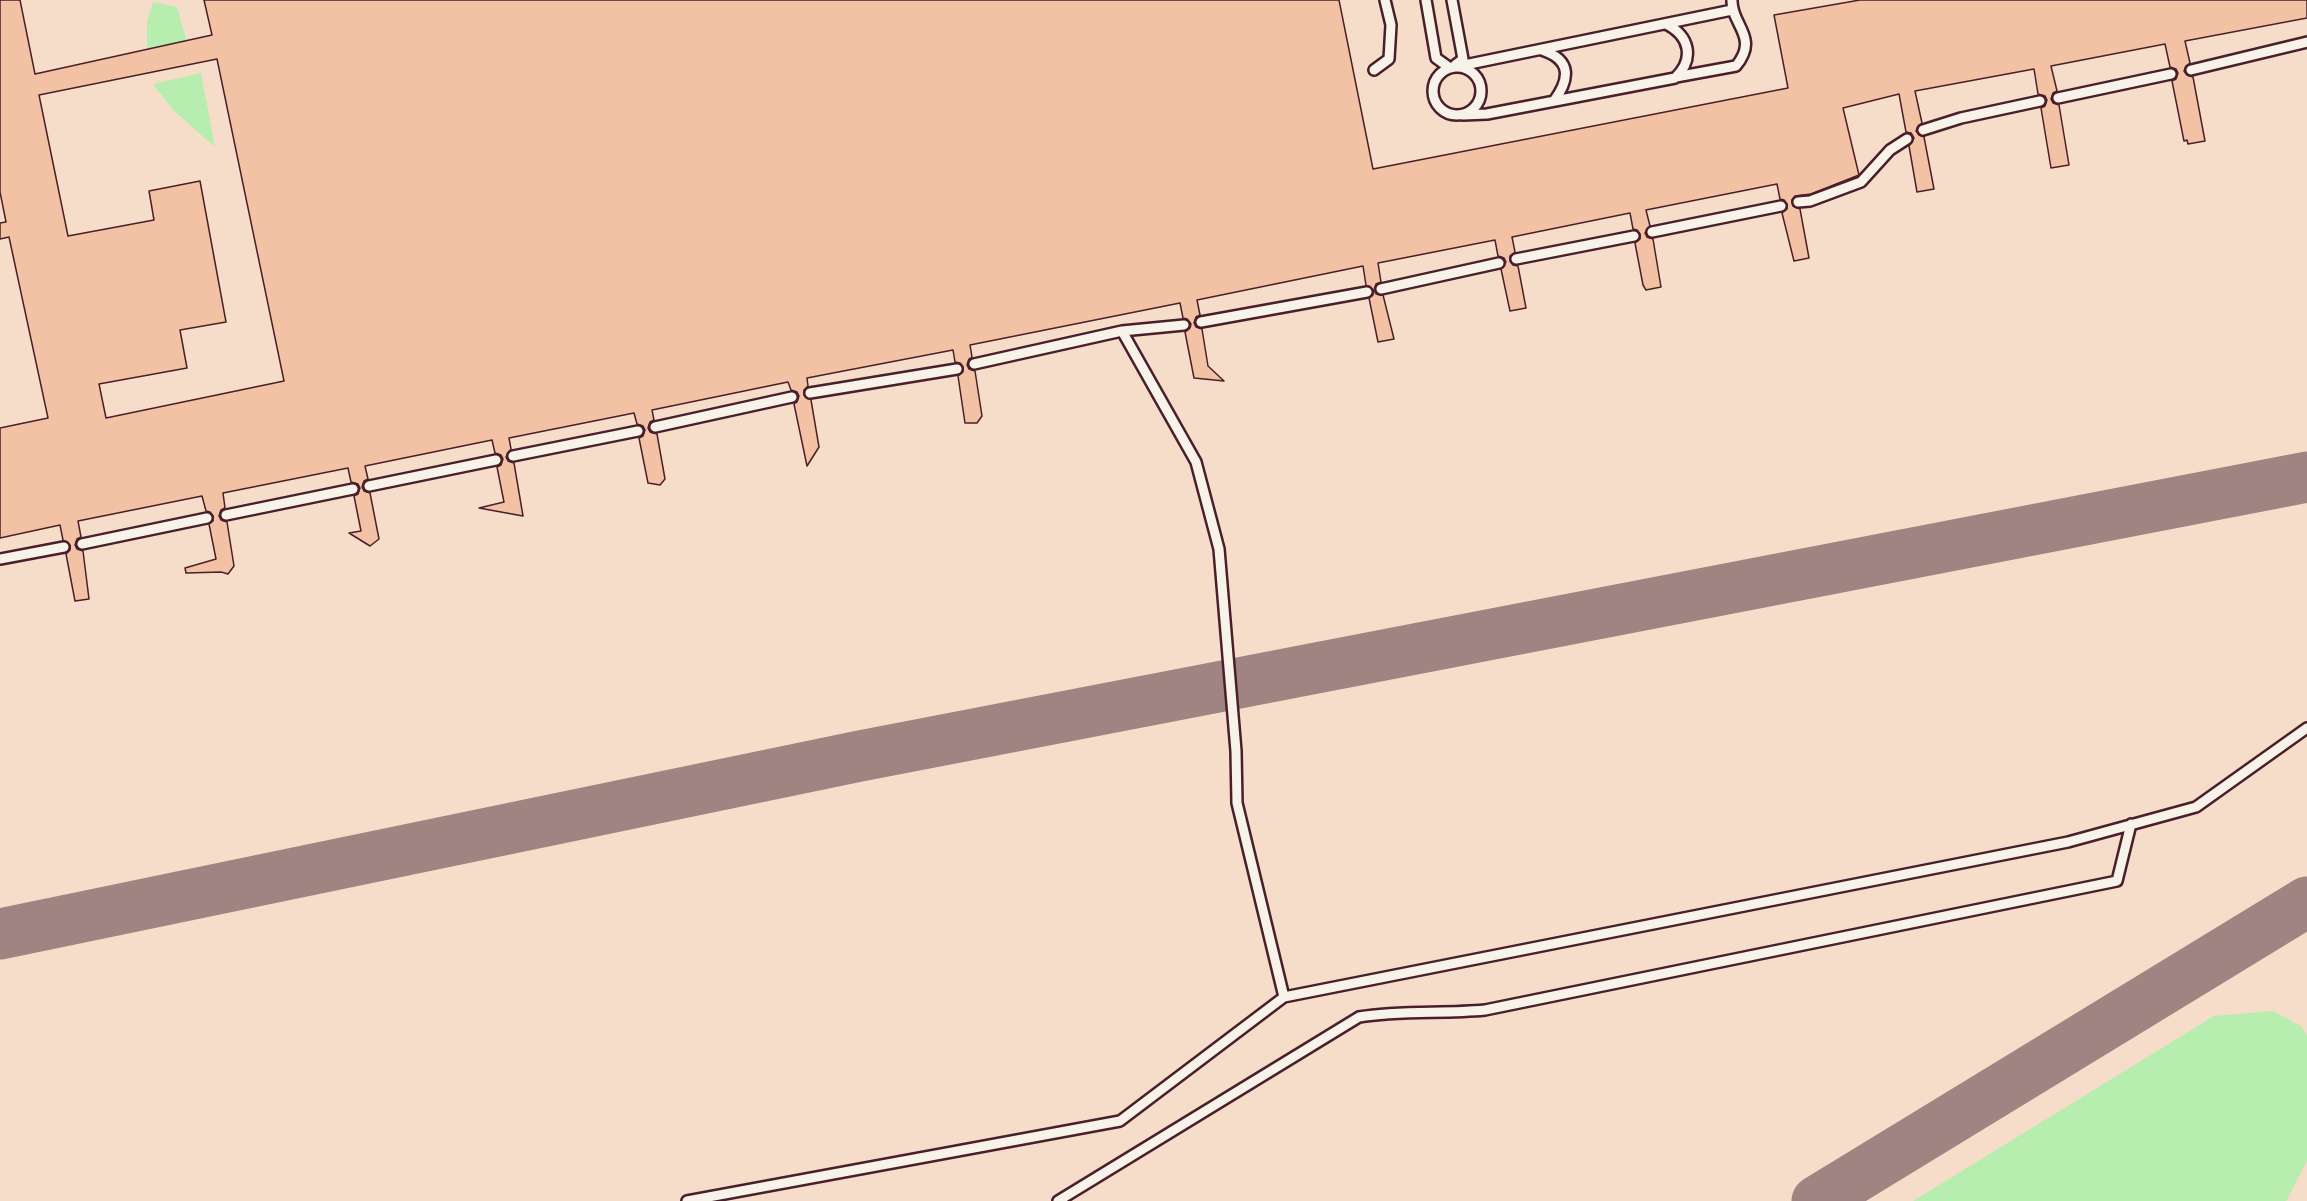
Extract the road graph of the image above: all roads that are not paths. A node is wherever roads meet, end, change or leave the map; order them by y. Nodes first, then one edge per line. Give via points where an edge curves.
1 (1385, 0) edge
2 (1426, 0) edge
3 (1452, 0) edge
4 (1732, 5) edge
5 (1666, 24) junction
6 (2307, 42) edge
7 (1540, 49) junction
8 (1450, 68) junction
9 (1374, 70) dead end
10 (2191, 70) dead end
11 (2171, 74) dead end
12 (1675, 78) junction
13 (2058, 98) dead end
14 (1554, 101) junction
15 (2040, 101) dead end
16 (1463, 115) junction
17 (1923, 130) dead end
18 (1907, 139) dead end
19 (1798, 202) dead end
20 (1781, 206) dead end
21 (1652, 232) dead end
22 (1634, 236) dead end
23 (1516, 259) dead end
24 (1499, 263) dead end
25 (1381, 289) dead end
26 (1367, 292) dead end
27 (1201, 322) dead end
28 (1184, 325) dead end
29 (1122, 331) junction
30 (974, 364) dead end
31 (957, 369) dead end
32 (810, 393) dead end
33 (792, 397) dead end
34 (655, 428) dead end
35 (638, 431) dead end
36 (513, 456) dead end
37 (496, 460) dead end
38 (369, 486) dead end
39 (352, 489) dead end
40 (226, 515) dead end
41 (207, 518) dead end
42 (82, 544) dead end
43 (64, 547) dead end
44 (0, 560) edge
45 (2307, 728) edge
46 (2131, 825) junction
47 (1284, 998) junction
48 (687, 1201) edge
49 (1058, 1201) edge

1 - 9 lane via 1391,25 1389,59
2 - 8 lane via 1436,58
3 - 8 lane via 1463,59
4 - 5 lane
4 - 12 lane via 1745,37 1745,48 1736,66
5 - 7 lane
5 - 12 lane via 1676,28 1688,48 1687,61
6 - 10 lane
7 - 8 lane
7 - 14 lane via 1563,63 1565,80
8 - 16 lane via 1437,77 1435,101 1446,113
8 - 16 lane via 1473,72 1481,85 1480,100
11 - 13 lane
12 - 14 lane
14 - 16 lane
15 - 17 lane
18 - 19 lane via 1890,150 1861,182
20 - 21 lane
22 - 23 lane
24 - 25 lane
26 - 27 lane
28 - 29 lane
29 - 30 lane
29 - 47 lane via 1196,462 1219,549 1237,803
31 - 32 lane
33 - 34 lane
35 - 36 lane
37 - 38 lane
39 - 40 lane
41 - 42 lane
43 - 44 lane
45 - 46 lane via 2196,807
46 - 47 lane via 2057,844
46 - 49 lane via 2117,881 1485,1010 1359,1017
47 - 48 lane via 1120,1121

